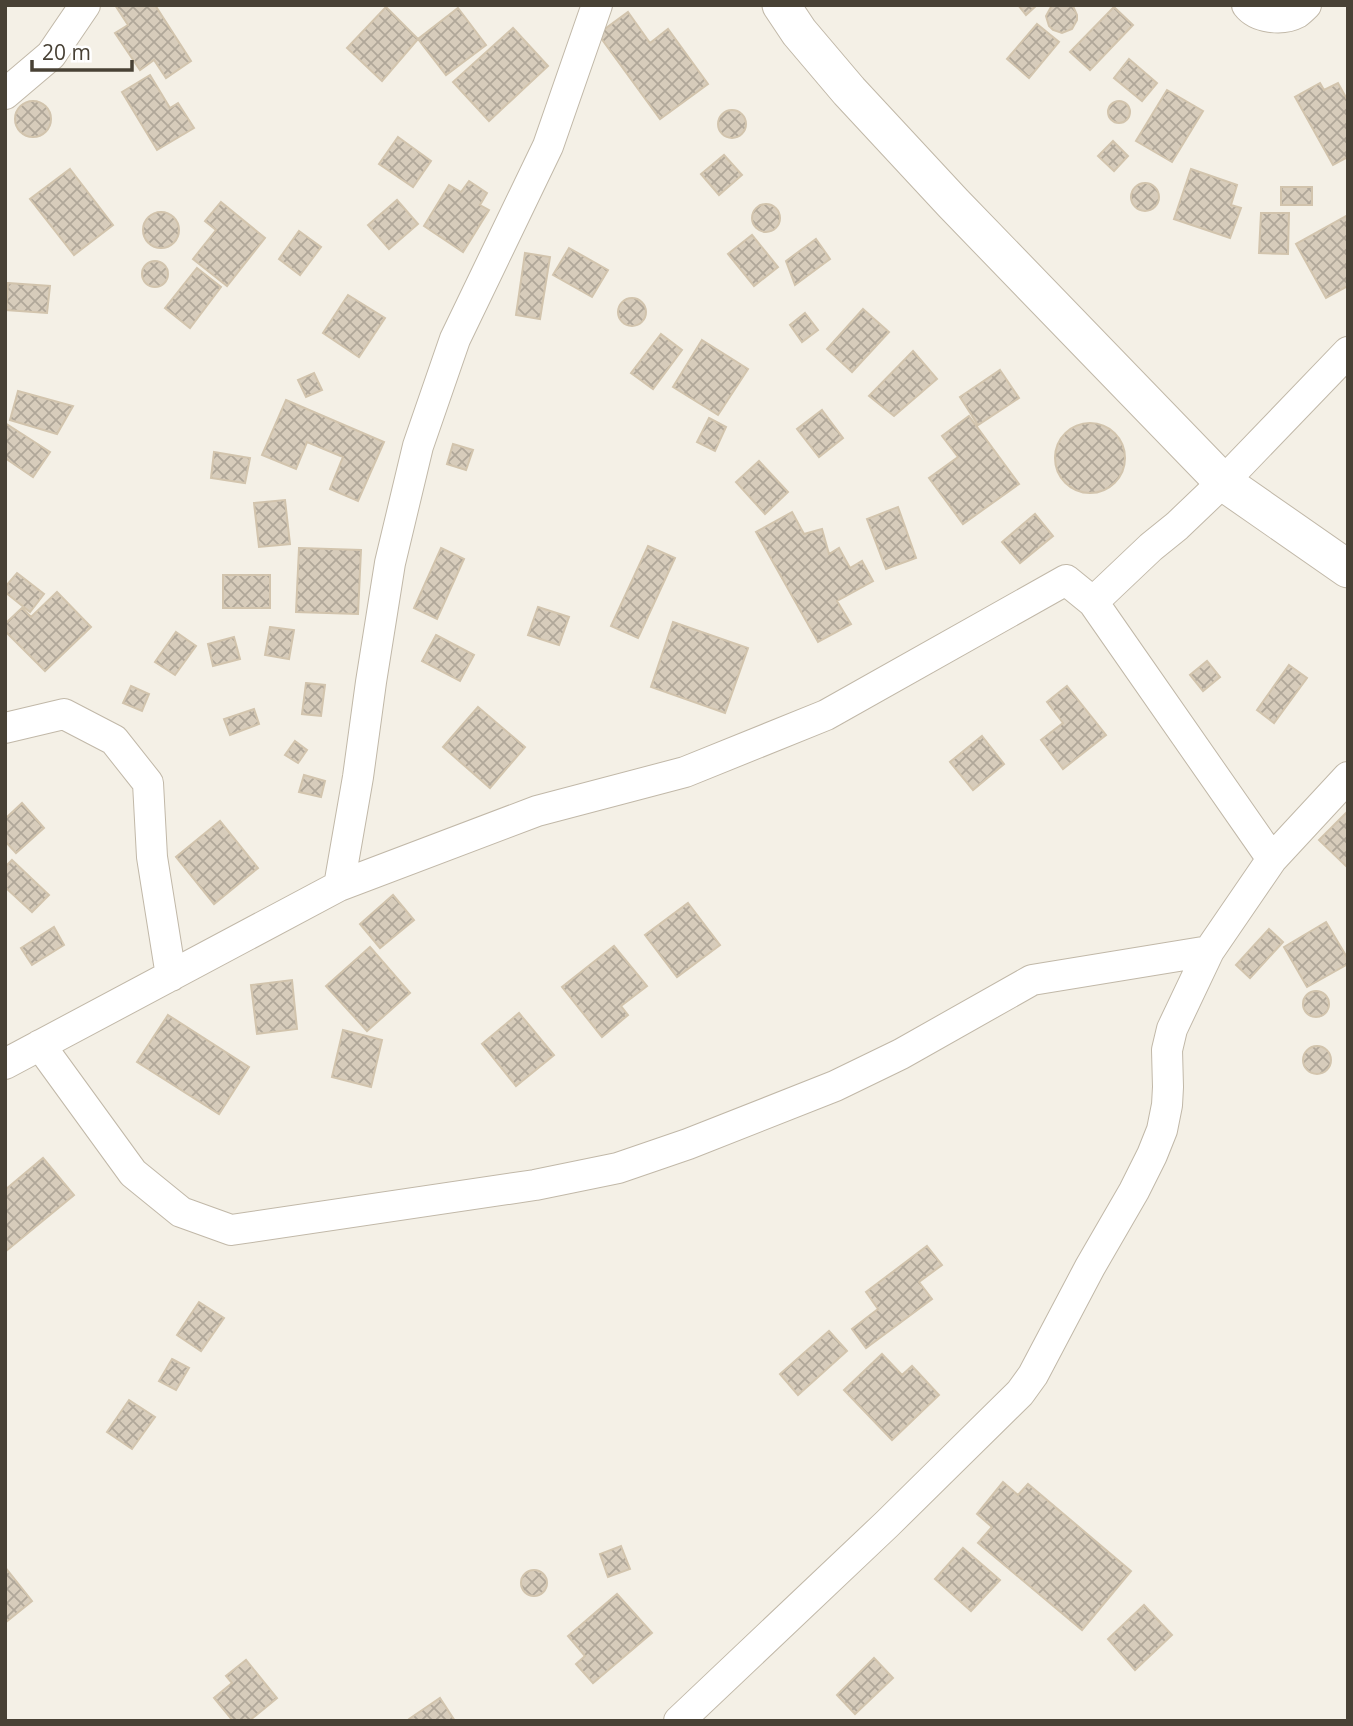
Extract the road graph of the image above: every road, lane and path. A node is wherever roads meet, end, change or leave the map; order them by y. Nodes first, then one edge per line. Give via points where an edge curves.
1 (85, 5) edge
2 (597, 5) edge
3 (781, 5) edge
4 (1247, 5) edge
5 (1306, 5) edge
6 (5, 94) edge
7 (1348, 352) edge
8 (1223, 482) junction
9 (1348, 569) edge
10 (1093, 603) junction
11 (5, 728) edge
12 (1348, 778) edge
13 (1272, 859) junction
14 (339, 886) junction
15 (1209, 951) junction
16 (171, 976) junction
17 (40, 1045) junction
18 (5, 1064) edge
19 (678, 1721) edge

1 - 6 street via 51,55
2 - 14 street via 548,146 455,340 418,446 390,563
3 - 8 street via 849,91
4 - 5 street via 1253,12 1277,17 1295,14
7 - 8 street
8 - 9 street
8 - 10 street
10 - 13 street
10 - 14 street via 1066,580 826,715 685,772 537,811
11 - 16 street via 64,714 114,740 148,783 152,857
12 - 13 street
13 - 15 street
14 - 16 street
15 - 17 street via 1032,980 835,1086 618,1168 535,1185 231,1230 180,1212 134,1173
15 - 19 street via 1172,1029 1167,1050 1167,1105 1152,1155 1033,1375 905,1506
16 - 17 street
17 - 18 street

